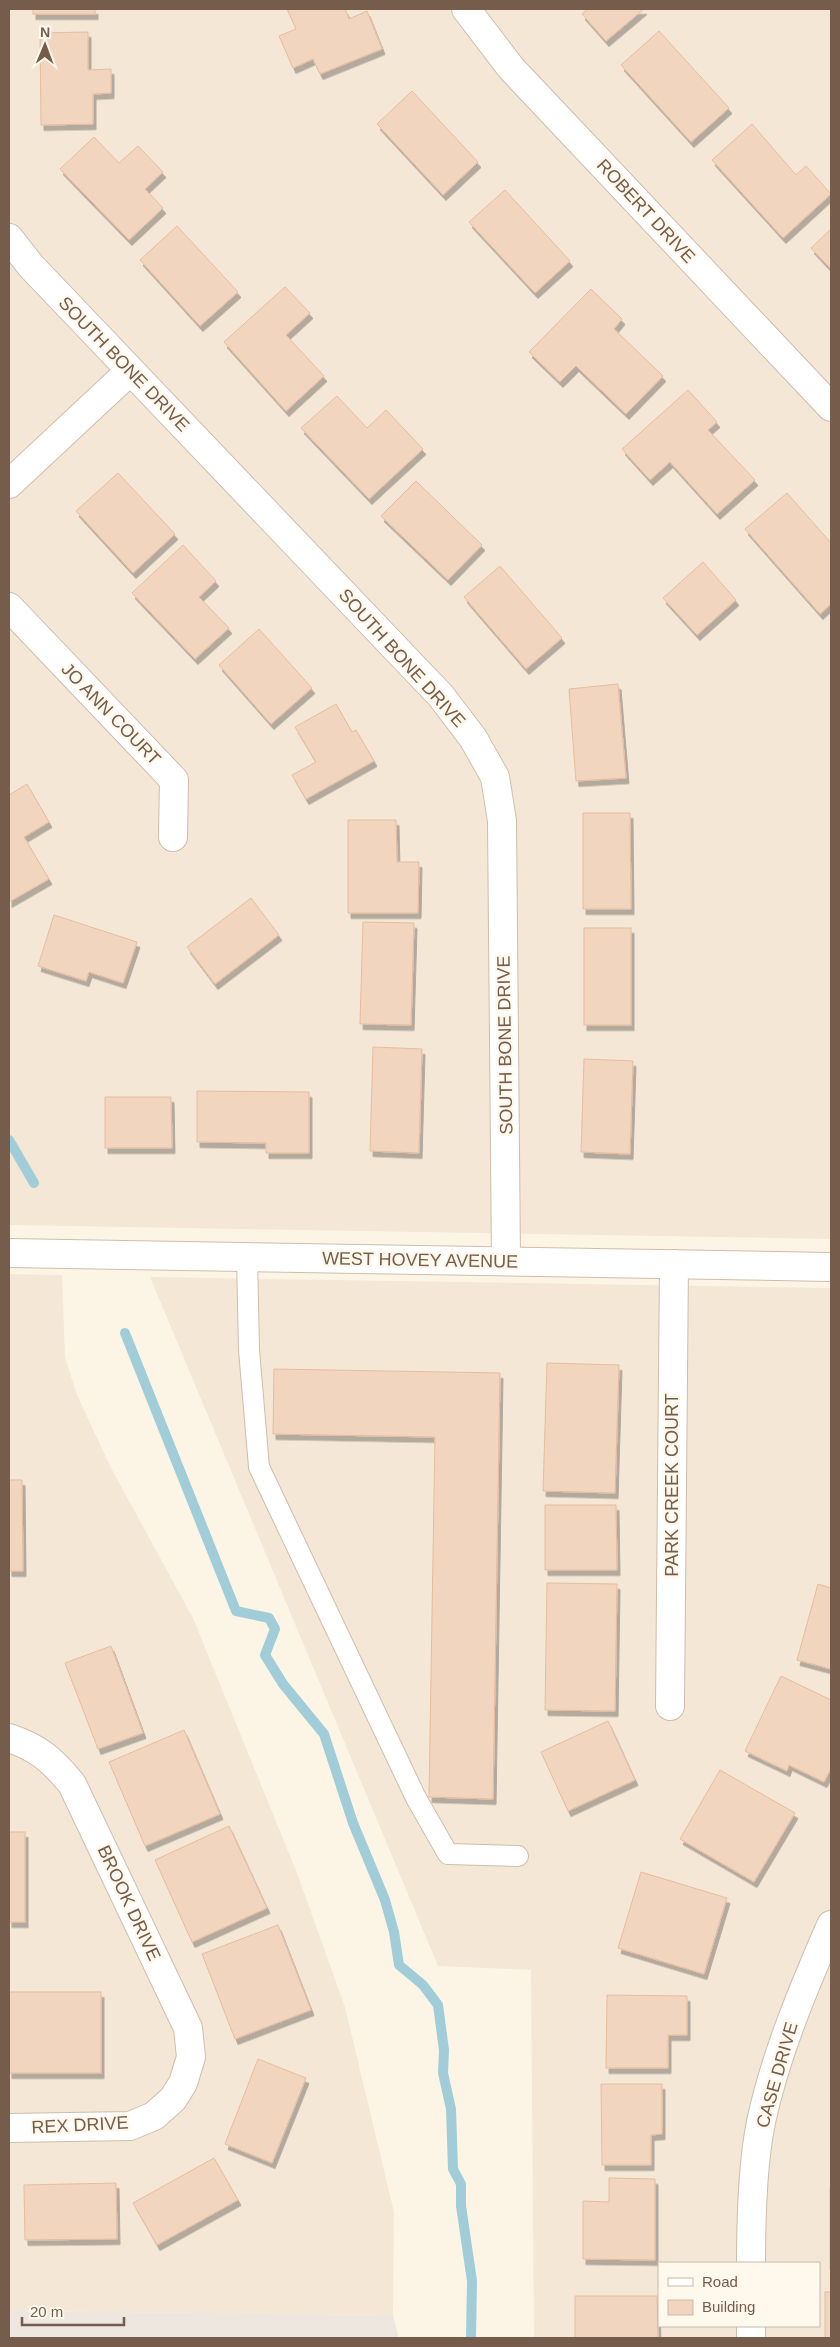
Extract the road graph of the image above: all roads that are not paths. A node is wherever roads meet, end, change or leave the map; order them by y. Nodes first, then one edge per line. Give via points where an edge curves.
1 (466, 9) edge
2 (9, 238) edge
3 (130, 371) junction
4 (831, 407) edge
5 (9, 484) edge
6 (9, 607) edge
7 (173, 837) dead end
8 (9, 1253) edge
9 (248, 1257) junction
10 (506, 1261) junction
11 (674, 1264) junction
12 (831, 1266) edge
13 (670, 1706) dead end
14 (9, 1738) edge
15 (518, 1856) dead end
16 (831, 1925) edge
17 (173, 2099) joint
18 (9, 2128) edge
19 (751, 2262) edge

1 - 4 street, ROBERT DRIVE via 511,68
2 - 3 street, SOUTH BONE DRIVE via 31,266
3 - 5 street
3 - 10 street, SOUTH BONE DRIVE via 441,696 473,738 495,777 502,821
6 - 7 street, JO ANN COURT via 174,780
8 - 9 street, WEST HOVEY AVENUE
9 - 10 street, WEST HOVEY AVENUE
9 - 15 lane via 249,1350 259,1467 416,1798 448,1854
10 - 11 street, WEST HOVEY AVENUE
11 - 12 street, WEST HOVEY AVENUE
11 - 13 street, PARK CREEK COURT
14 - 17 street, BROOK DRIVE via 31,1745 54,1762 72,1784 188,2028 191,2057 183,2083
16 - 19 street, CASE DRIVE via 808,1978 761,2123
17 - 18 street, REX DRIVE via 154,2116 130,2126

